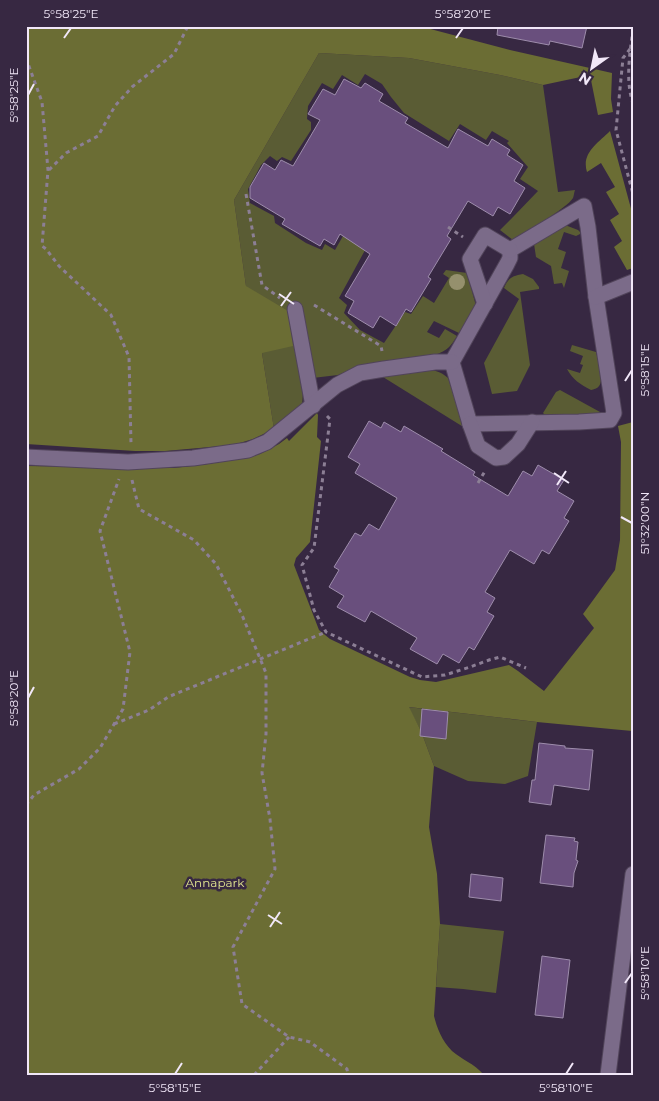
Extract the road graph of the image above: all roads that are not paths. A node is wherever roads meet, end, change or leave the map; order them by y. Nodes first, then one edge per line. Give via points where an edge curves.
1 (510, 250) junction
2 (633, 282) edge
3 (596, 297) junction
4 (485, 304) junction
5 (295, 309) road end
6 (452, 362) junction
7 (315, 404) junction
8 (532, 422) junction
9 (470, 424) junction
10 (26, 457) edge
11 (633, 874) edge
12 (608, 1075) edge

1 - 3 street via 584,206
1 - 4 street via 510,258
1 - 4 street via 485,235 470,259
2 - 3 street
3 - 8 street via 614,413 610,420
4 - 6 street
5 - 7 street
6 - 7 street via 360,373 336,385
6 - 9 street
7 - 10 street via 268,442 248,450 193,458 127,462
8 - 9 street
8 - 9 street via 518,444 504,457 496,458 478,446
11 - 12 street

